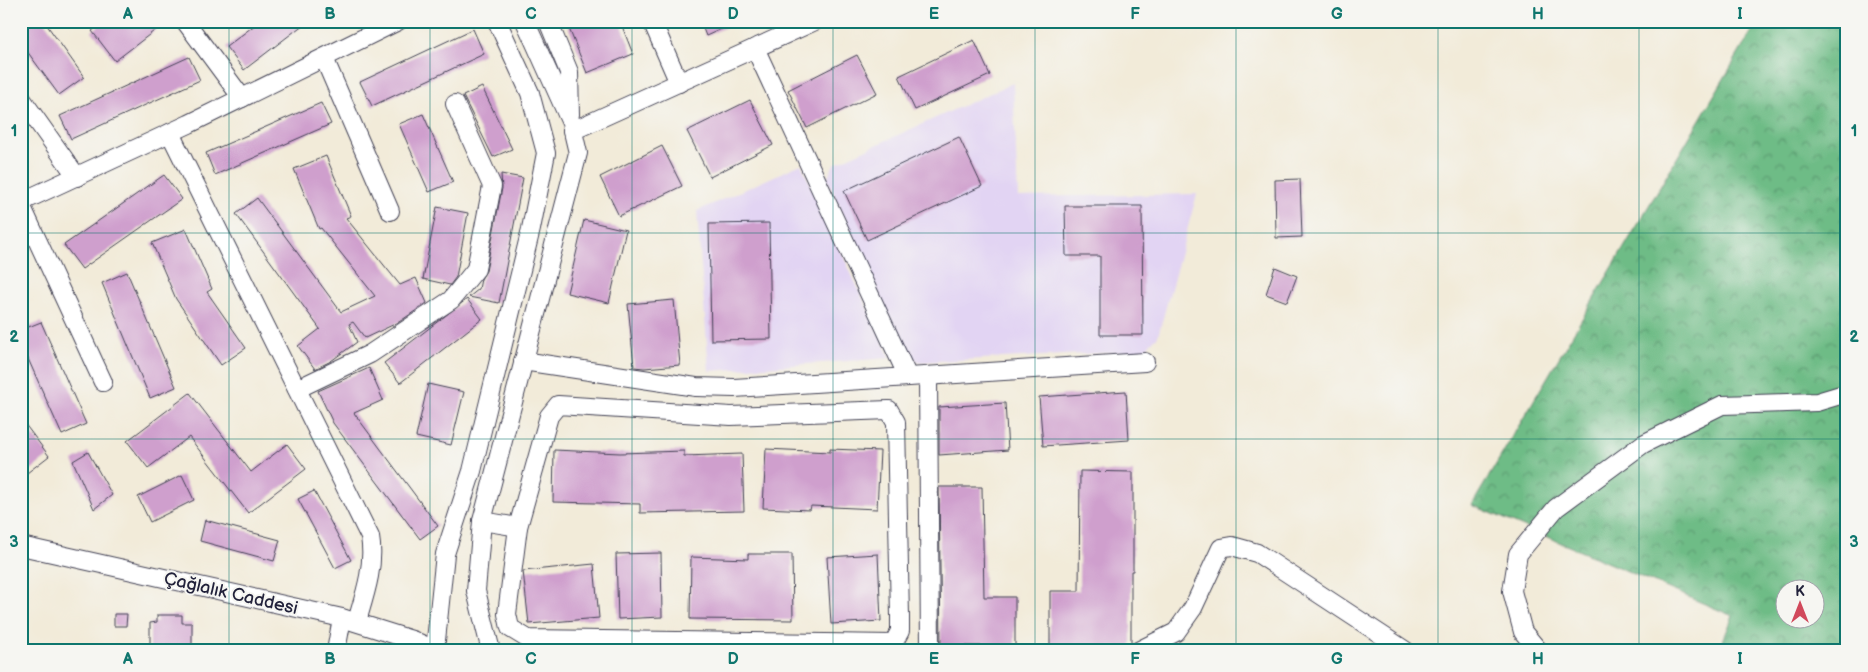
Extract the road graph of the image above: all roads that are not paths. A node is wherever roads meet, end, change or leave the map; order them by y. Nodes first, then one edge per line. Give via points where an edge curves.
1 (186, 21) edge
2 (498, 21) edge
3 (525, 21) edge
4 (548, 21) edge
5 (652, 21) edge
6 (815, 21) edge
7 (389, 23) edge
8 (755, 48) junction
9 (324, 58) junction
10 (679, 83) junction
11 (21, 98) edge
12 (242, 98) junction
13 (455, 104) dead end
14 (571, 127) junction
15 (170, 133) junction
16 (77, 177) junction
17 (21, 204) edge
18 (390, 211) dead end
19 (523, 361) junction
20 (1145, 362) dead end
21 (928, 376) junction
22 (908, 377) junction
23 (103, 382) dead end
24 (734, 388) junction
25 (297, 389) junction
26 (1847, 393) edge
27 (732, 416) junction
28 (482, 521) junction
29 (518, 527) junction
30 (21, 546) edge
31 (349, 619) junction
32 (436, 650) edge
33 (336, 651) edge
34 (491, 651) edge
35 (930, 651) edge
36 (1138, 651) edge
37 (1406, 651) edge
38 (1539, 651) edge

1 - 12 street
2 - 32 street via 530,92 546,153 529,239 472,471 445,554
3 - 14 street
4 - 14 street via 569,72
5 - 10 street
6 - 8 street
7 - 9 street
8 - 10 street
8 - 22 street
9 - 12 street
9 - 18 street
10 - 14 street
11 - 16 street
12 - 15 street
13 - 25 street via 492,186 476,269 451,300 370,354
14 - 19 street via 578,153
15 - 16 street
15 - 25 street
16 - 17 street
17 - 23 street
19 - 24 street via 696,387
19 - 28 street
20 - 21 street
21 - 22 street
21 - 35 street
22 - 24 street
24 - 27 street
25 - 31 street via 370,536 373,552 364,597
26 - 38 street via 1817,402 1722,405 1643,444 1556,508 1518,554 1512,591 1523,632
27 - 29 street via 558,405 548,416
27 - 29 street via 889,410 896,422 900,608 900,631 893,644 528,639 510,628 507,614
28 - 29 street
28 - 34 street via 476,592
30 - 31 street, Çağlalık Caddesi
31 - 32 street, Çağlalık Caddesi
31 - 33 street
36 - 37 street via 1176,632 1193,608 1220,548 1232,546 1257,553

